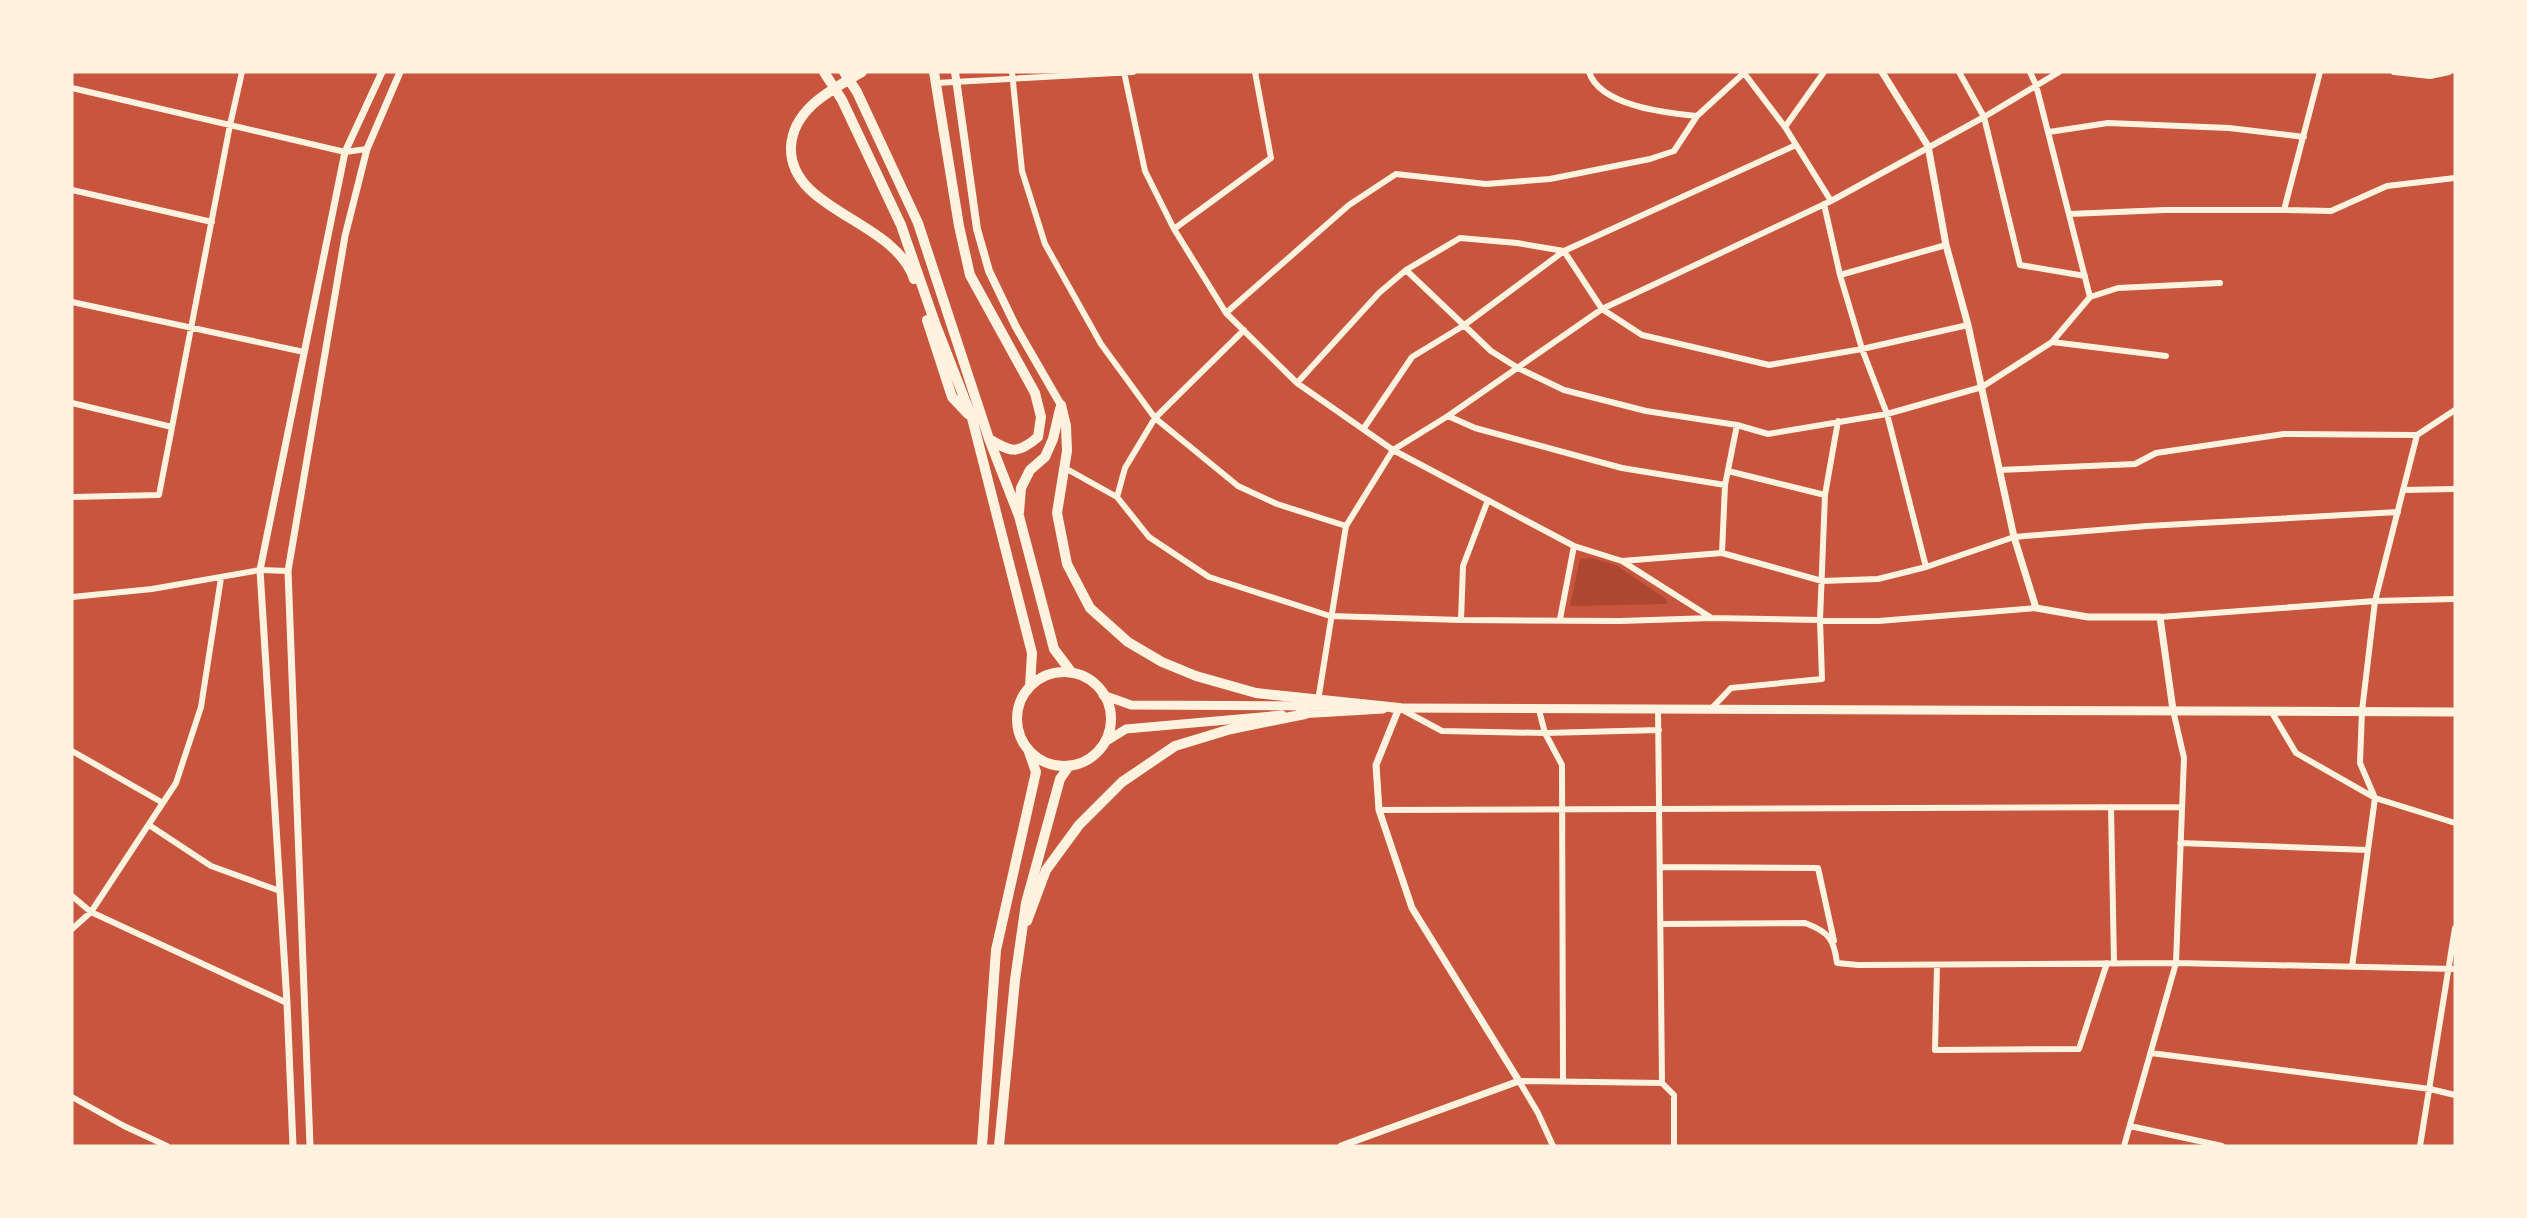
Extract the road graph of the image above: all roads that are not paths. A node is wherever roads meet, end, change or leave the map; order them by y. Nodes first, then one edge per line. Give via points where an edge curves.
1 (243, 72) edge
2 (382, 72) edge
3 (400, 72) edge
4 (824, 72) edge
5 (844, 72) edge
6 (862, 72) edge
7 (934, 72) edge
8 (955, 72) edge
9 (1124, 72) edge
10 (1133, 72) edge
11 (1255, 72) edge
12 (1589, 72) edge
13 (1744, 72) edge
14 (1824, 72) edge
15 (1882, 72) edge
16 (1959, 72) edge
17 (2029, 72) edge
18 (2059, 72) edge
19 (2320, 72) edge
20 (2394, 72) edge
21 (2449, 72) edge
22 (1012, 75) edge
23 (936, 83) junction
24 (957, 83) junction
25 (2036, 85) junction
26 (72, 88) edge
27 (1697, 117) junction
28 (1984, 117) junction
29 (230, 125) junction
30 (1785, 127) junction
31 (2049, 132) junction
32 (2304, 137) junction
33 (1796, 145) junction
34 (1928, 146) junction
35 (368, 149) junction
36 (345, 152) junction
37 (2455, 178) edge
38 (72, 190) edge
39 (1828, 203) junction
40 (2284, 210) junction
41 (2069, 214) junction
42 (212, 222) junction
43 (1174, 229) junction
44 (1946, 245) junction
45 (1564, 251) junction
46 (1406, 270) junction
47 (1840, 275) junction
48 (2085, 276) junction
49 (2220, 283) dead end
50 (2090, 297) junction
51 (72, 302) edge
52 (1602, 309) junction
53 (1226, 313) junction
54 (1968, 325) junction
55 (1463, 326) junction
56 (192, 328) junction
57 (1244, 330) junction
58 (2052, 342) junction
59 (1862, 349) junction
60 (304, 352) junction
61 (2166, 356) dead end
62 (1518, 368) junction
63 (1297, 383) junction
64 (1982, 387) junction
65 (72, 403) edge
66 (1061, 405) junction
67 (2455, 410) edge
68 (1887, 414) junction
69 (1448, 416) junction
70 (972, 418) junction
71 (1155, 418) junction
72 (1838, 421) junction
73 (1737, 425) junction
74 (172, 427) junction
75 (1364, 428) junction
76 (2417, 435) junction
77 (989, 439) junction
78 (1393, 450) junction
79 (1065, 467) junction
80 (1999, 470) junction
81 (1728, 471) junction
82 (1725, 485) junction
83 (2455, 488) edge
84 (2403, 490) junction
85 (1825, 495) junction
86 (72, 497) edge
87 (1117, 497) junction
88 (1488, 500) junction
89 (2398, 512) junction
90 (1019, 516) junction
91 (1346, 526) junction
92 (2014, 537) junction
93 (1574, 546) junction
94 (1722, 552) junction
95 (1622, 561) junction
96 (1926, 567) junction
97 (260, 570) junction
98 (289, 570) junction
99 (221, 578) junction
100 (1822, 581) junction
101 (72, 597) edge
102 (2455, 599) edge
103 (2375, 601) junction
104 (2036, 608) junction
105 (1330, 615) junction
106 (2160, 617) junction
107 (1712, 618) junction
108 (1560, 619) junction
109 (1461, 620) junction
110 (1819, 620) junction
111 (1072, 673) junction
112 (1030, 686) junction
113 (1104, 695) junction
114 (1314, 708) junction
115 (1399, 708) junction
116 (1658, 709) junction
117 (1711, 709) junction
118 (1539, 710) junction
119 (2173, 710) junction
120 (2271, 711) junction
121 (2362, 712) junction
122 (2455, 712) edge
123 (1659, 730) junction
124 (1545, 733) junction
125 (1105, 742) junction
126 (1028, 749) junction
127 (72, 751) edge
128 (1069, 766) junction
129 (2375, 798) junction
130 (163, 803) junction
131 (2111, 807) junction
132 (2182, 807) junction
133 (1562, 809) junction
134 (1660, 809) junction
135 (1378, 810) junction
136 (2455, 823) edge
137 (149, 825) junction
138 (2180, 843) junction
139 (2368, 850) junction
140 (1661, 867) junction
141 (280, 891) junction
142 (72, 896) edge
143 (90, 912) junction
144 (1661, 924) junction
145 (2455, 928) edge
146 (72, 929) edge
147 (1021, 938) junction
148 (1834, 943) junction
149 (2110, 963) junction
150 (2176, 963) junction
151 (1937, 965) junction
152 (2352, 967) junction
153 (2453, 969) edge
154 (288, 1003) junction
155 (2151, 1053) junction
156 (1563, 1080) junction
157 (1520, 1081) junction
158 (1662, 1083) junction
159 (2430, 1088) junction
160 (2455, 1095) edge
161 (72, 1097) edge
162 (2130, 1126) junction
163 (1352, 1144) edge
164 (167, 1146) edge
165 (293, 1146) edge
166 (310, 1146) edge
167 (982, 1146) edge
168 (999, 1146) edge
169 (1341, 1146) edge
170 (1553, 1146) edge
171 (1674, 1146) edge
172 (2124, 1146) edge
173 (2222, 1146) edge
174 (2420, 1146) edge

1 - 29 street
2 - 36 street
3 - 35 street
4 - 70 highway via 901,225
5 - 77 highway via 918,223
6 - 70 highway via 806,109 792,138 796,171 808,190 901,255 912,273 951,397
7 - 23 highway
8 - 24 main road
9 - 10 street
9 - 22 street
9 - 43 street via 1145,172
11 - 43 street via 1271,158
12 - 27 street via 1598,88 1620,99 1654,111
13 - 27 street
13 - 30 street
14 - 30 street
15 - 34 street
16 - 28 street
17 - 25 street
18 - 25 street
19 - 32 street
20 - 21 street
22 - 24 street
22 - 71 street via 1022,171 1045,244 1101,344
23 - 24 street
23 - 77 highway via 970,275 1034,393 1041,417 1038,437 1025,448 1009,450
24 - 66 main road via 977,229 989,271
25 - 28 street
25 - 31 street
26 - 29 street
27 - 53 street via 1674,151 1550,179 1486,184 1396,174 1349,205
28 - 34 street
28 - 48 street via 2020,265
29 - 36 street
29 - 42 street
30 - 33 street
31 - 32 street via 2108,123 2230,128
31 - 41 street
32 - 40 street
33 - 39 street
33 - 45 street
34 - 39 street
34 - 44 street
35 - 36 street
35 - 98 street via 345,236
36 - 60 street
37 - 40 street via 2386,186 2331,211
38 - 42 street
39 - 47 street
39 - 52 street
40 - 41 street
41 - 48 street
42 - 56 street
43 - 53 street
44 - 47 street
44 - 54 street
45 - 46 street via 1460,238
45 - 52 street
45 - 55 street
46 - 55 street
46 - 63 street
47 - 59 street
48 - 50 street
49 - 50 street via 2118,288
50 - 58 street
51 - 56 street
52 - 59 street via 1642,335 1769,365
52 - 62 street
53 - 57 street
54 - 59 street
54 - 64 street
55 - 62 street
55 - 75 street via 1412,357
56 - 60 street
56 - 74 street
57 - 63 street
57 - 71 street
58 - 61 street
58 - 64 street
59 - 68 street
60 - 97 street
62 - 69 street
62 - 73 street via 1564,390 1646,411
63 - 75 street
64 - 68 street
64 - 80 street
65 - 74 street
66 - 79 highway via 1066,426
66 - 90 highway via 1045,457 1030,470 1021,488
67 - 76 street
68 - 72 street
68 - 96 street
69 - 78 street
69 - 82 street via 1475,428 1622,468
70 - 112 highway via 1032,653
71 - 87 street via 1125,468
71 - 91 street via 1238,486
72 - 73 street via 1768,434
72 - 85 street
73 - 81 street
74 - 86 street via 159,495
75 - 78 street
76 - 80 street via 2284,434 2157,453 2135,464
76 - 84 street
77 - 90 highway
78 - 88 street
78 - 91 street
79 - 87 street
79 - 114 highway via 1057,513 1067,564 1090,608 1128,642 1162,662 1196,676
80 - 92 street
81 - 82 street
81 - 85 street
82 - 94 street
83 - 84 street
84 - 89 street
85 - 100 street
87 - 105 street via 1149,537 1209,577
88 - 93 street
88 - 109 street via 1463,566
89 - 92 street
89 - 103 street
90 - 111 highway via 1054,649
91 - 105 street
92 - 96 street
92 - 104 street
93 - 95 street
93 - 108 street
94 - 95 street
94 - 100 street
95 - 107 street
96 - 100 street via 1878,579
97 - 98 street
97 - 99 street
97 - 141 street
98 - 166 street
99 - 101 street
99 - 130 street via 201,707 176,783
100 - 110 street
102 - 103 street
103 - 106 street
103 - 121 street
104 - 106 street via 2088,617
104 - 110 street via 1878,621
105 - 109 street
105 - 114 street
106 - 119 street
107 - 108 street
107 - 110 street
108 - 109 street
110 - 117 street via 1822,679 1731,688
111 - 112 highway via 1057,673
111 - 113 highway via 1084,677
112 - 126 highway via 1022,698 1017,724
113 - 114 main road via 1131,705
113 - 125 highway via 1111,718
114 - 115 highway
114 - 125 main road via 1126,729
114 - 147 highway via 1175,746 1122,782 1079,825 1046,870
115 - 118 main road
115 - 124 street via 1442,731
115 - 135 street via 1376,765
116 - 117 main road
116 - 118 main road
116 - 123 street
117 - 119 main road
118 - 124 street
119 - 120 main road
119 - 132 street via 2184,758
120 - 121 main road
120 - 129 street via 2296,753
121 - 122 main road
121 - 129 street via 2360,763
123 - 124 street
123 - 134 street
124 - 133 street via 1562,765
125 - 128 highway via 1096,754
126 - 128 highway via 1039,759
126 - 167 highway via 1036,772 996,950
127 - 130 street
128 - 147 highway via 1060,779 1043,835
129 - 136 street
129 - 139 street
130 - 137 street
131 - 132 street
131 - 134 street
131 - 149 street
132 - 138 street
133 - 134 street
133 - 135 street
133 - 156 street
134 - 140 street
135 - 157 street via 1412,908
137 - 141 street via 211,866
137 - 143 street
138 - 139 street
138 - 150 street
139 - 152 street
140 - 144 street
140 - 148 street via 1818,868
141 - 154 street
142 - 143 street
143 - 146 street
143 - 154 street
144 - 148 street via 1805,923 1823,931
144 - 158 street
145 - 153 street
147 - 168 highway
148 - 151 street via 1837,963
149 - 150 street
149 - 151 street
149 - 151 street via 2079,1049 1935,1050
150 - 152 street
150 - 155 street
152 - 153 street
153 - 159 street
154 - 165 street
155 - 159 street
155 - 162 street
156 - 157 street
156 - 158 street
157 - 163 street
157 - 170 street
158 - 171 street via 1674,1095
159 - 160 street
159 - 174 street
161 - 164 street
162 - 172 street
162 - 173 street
163 - 169 street

